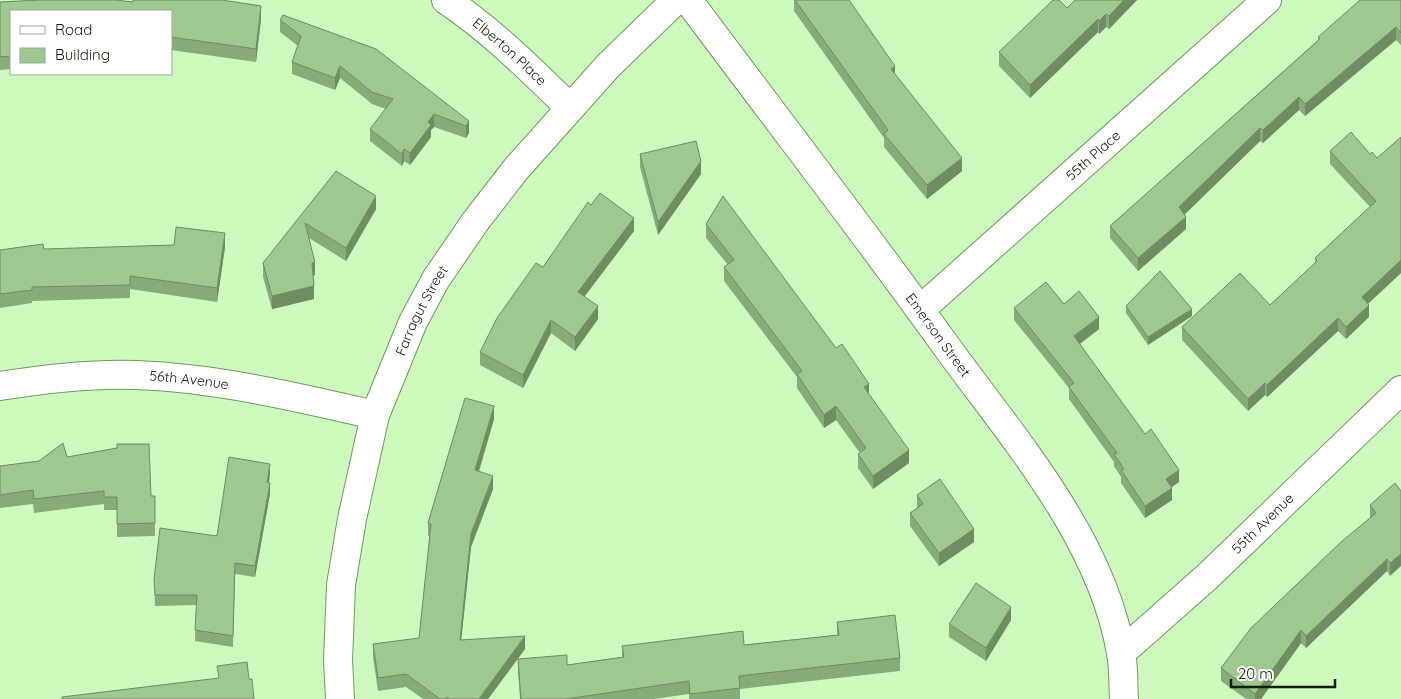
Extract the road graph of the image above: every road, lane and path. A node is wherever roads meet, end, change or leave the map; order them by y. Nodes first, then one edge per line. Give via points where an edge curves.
1 (446, 0) edge
2 (676, 0) edge
3 (688, 0) edge
4 (1267, 0) edge
5 (570, 108) junction
6 (920, 310) junction
7 (0, 386) edge
8 (1401, 390) edge
9 (375, 415) junction
10 (1121, 653) junction
11 (340, 699) edge
12 (1124, 699) edge

1 - 5 street, Elberton Place via 516,54
2 - 5 street, Farragut Street
3 - 6 street, Emerson Street
4 - 6 street, 55th Place
5 - 9 street, Farragut Street via 510,176 436,279
6 - 10 street, Emerson Street via 1045,482 1080,540 1108,604
7 - 9 street, 56th Avenue via 47,379 134,374 192,379 303,398
8 - 10 street, 55th Avenue via 1208,576
9 - 11 street, Farragut Street via 341,584
10 - 12 street, Emerson Street

